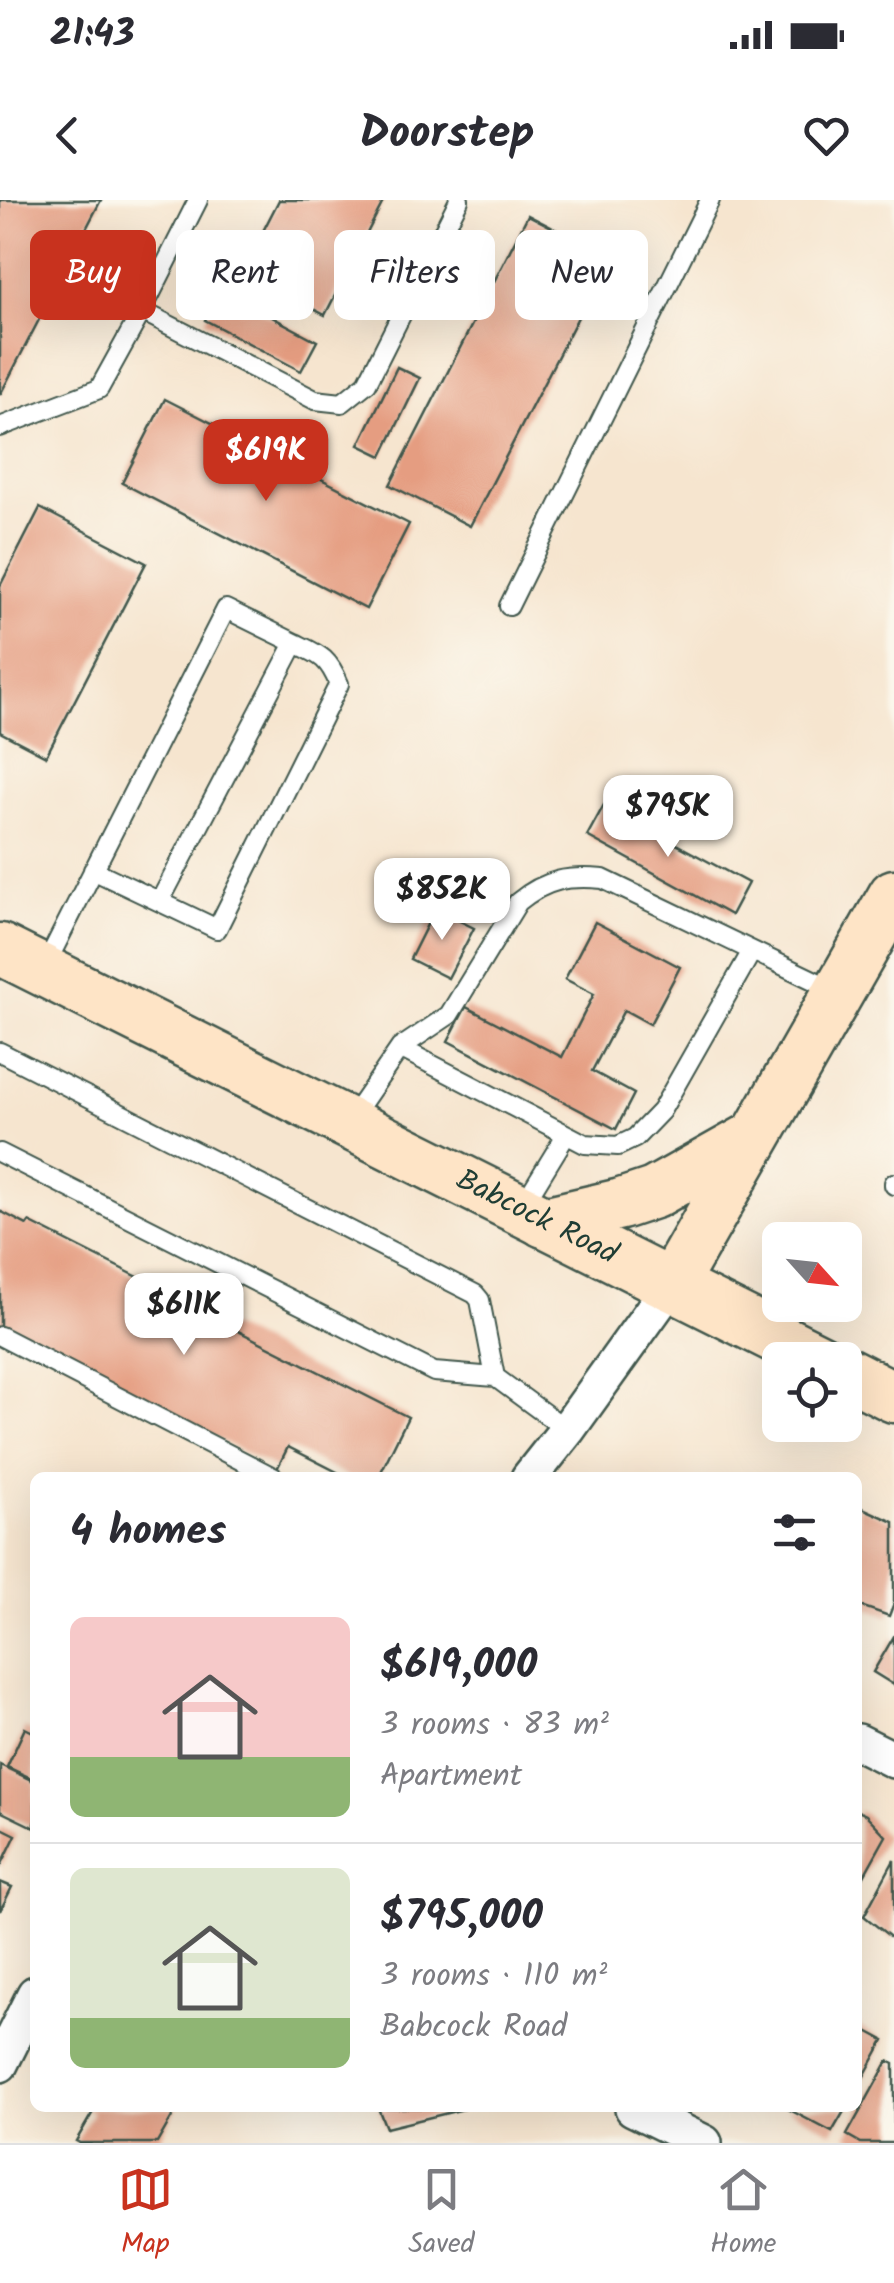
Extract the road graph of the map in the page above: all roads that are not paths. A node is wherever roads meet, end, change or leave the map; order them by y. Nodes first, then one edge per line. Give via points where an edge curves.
1 (198, 200) edge
2 (460, 200) edge
3 (710, 200) edge
4 (156, 283) edge
5 (156, 318) edge
6 (137, 320) edge
7 (0, 427) edge
8 (509, 606) dead end
9 (294, 643) junction
10 (94, 870) junction
11 (894, 895) edge
12 (160, 901) junction
13 (752, 951) junction
14 (21, 960) edge
15 (839, 993) junction
16 (400, 1048) junction
17 (0, 1052) edge
18 (348, 1124) junction
19 (566, 1135) junction
20 (756, 1135) junction
21 (0, 1154) edge
22 (532, 1216) junction
23 (671, 1285) junction
24 (0, 1336) edge
25 (785, 1342) edge
26 (495, 1377) junction
27 (862, 1381) edge
28 (894, 1397) edge
29 (567, 1430) junction
30 (263, 1472) edge
31 (534, 1472) edge
32 (862, 1744) edge
33 (894, 1760) edge
34 (30, 2004) edge
35 (0, 2064) edge
36 (641, 2112) edge
37 (704, 2143) edge

1 - 4 lane
2 - 5 lane via 367,382 342,403 315,400
3 - 8 lane
6 - 7 lane via 99,388
9 - 10 lane via 226,609
9 - 12 lane
9 - 12 lane via 331,664 339,684 217,929
10 - 12 lane
10 - 14 lane
11 - 15 main road
13 - 15 lane
13 - 16 lane via 603,879 568,878 518,902 448,1015
13 - 19 lane via 661,1110 635,1138 600,1146
14 - 18 main road, Babcock Road
15 - 20 main road
16 - 18 lane
16 - 19 lane
17 - 26 lane via 475,1294
18 - 22 main road, Babcock Road
19 - 22 lane
20 - 22 main road via 654,1193
20 - 23 main road
21 - 26 lane via 434,1372
22 - 23 main road, Babcock Road
23 - 25 main road, Babcock Road
23 - 29 street
24 - 30 lane
26 - 29 lane
27 - 28 main road
29 - 31 street
32 - 33 street
34 - 35 street
36 - 37 street

